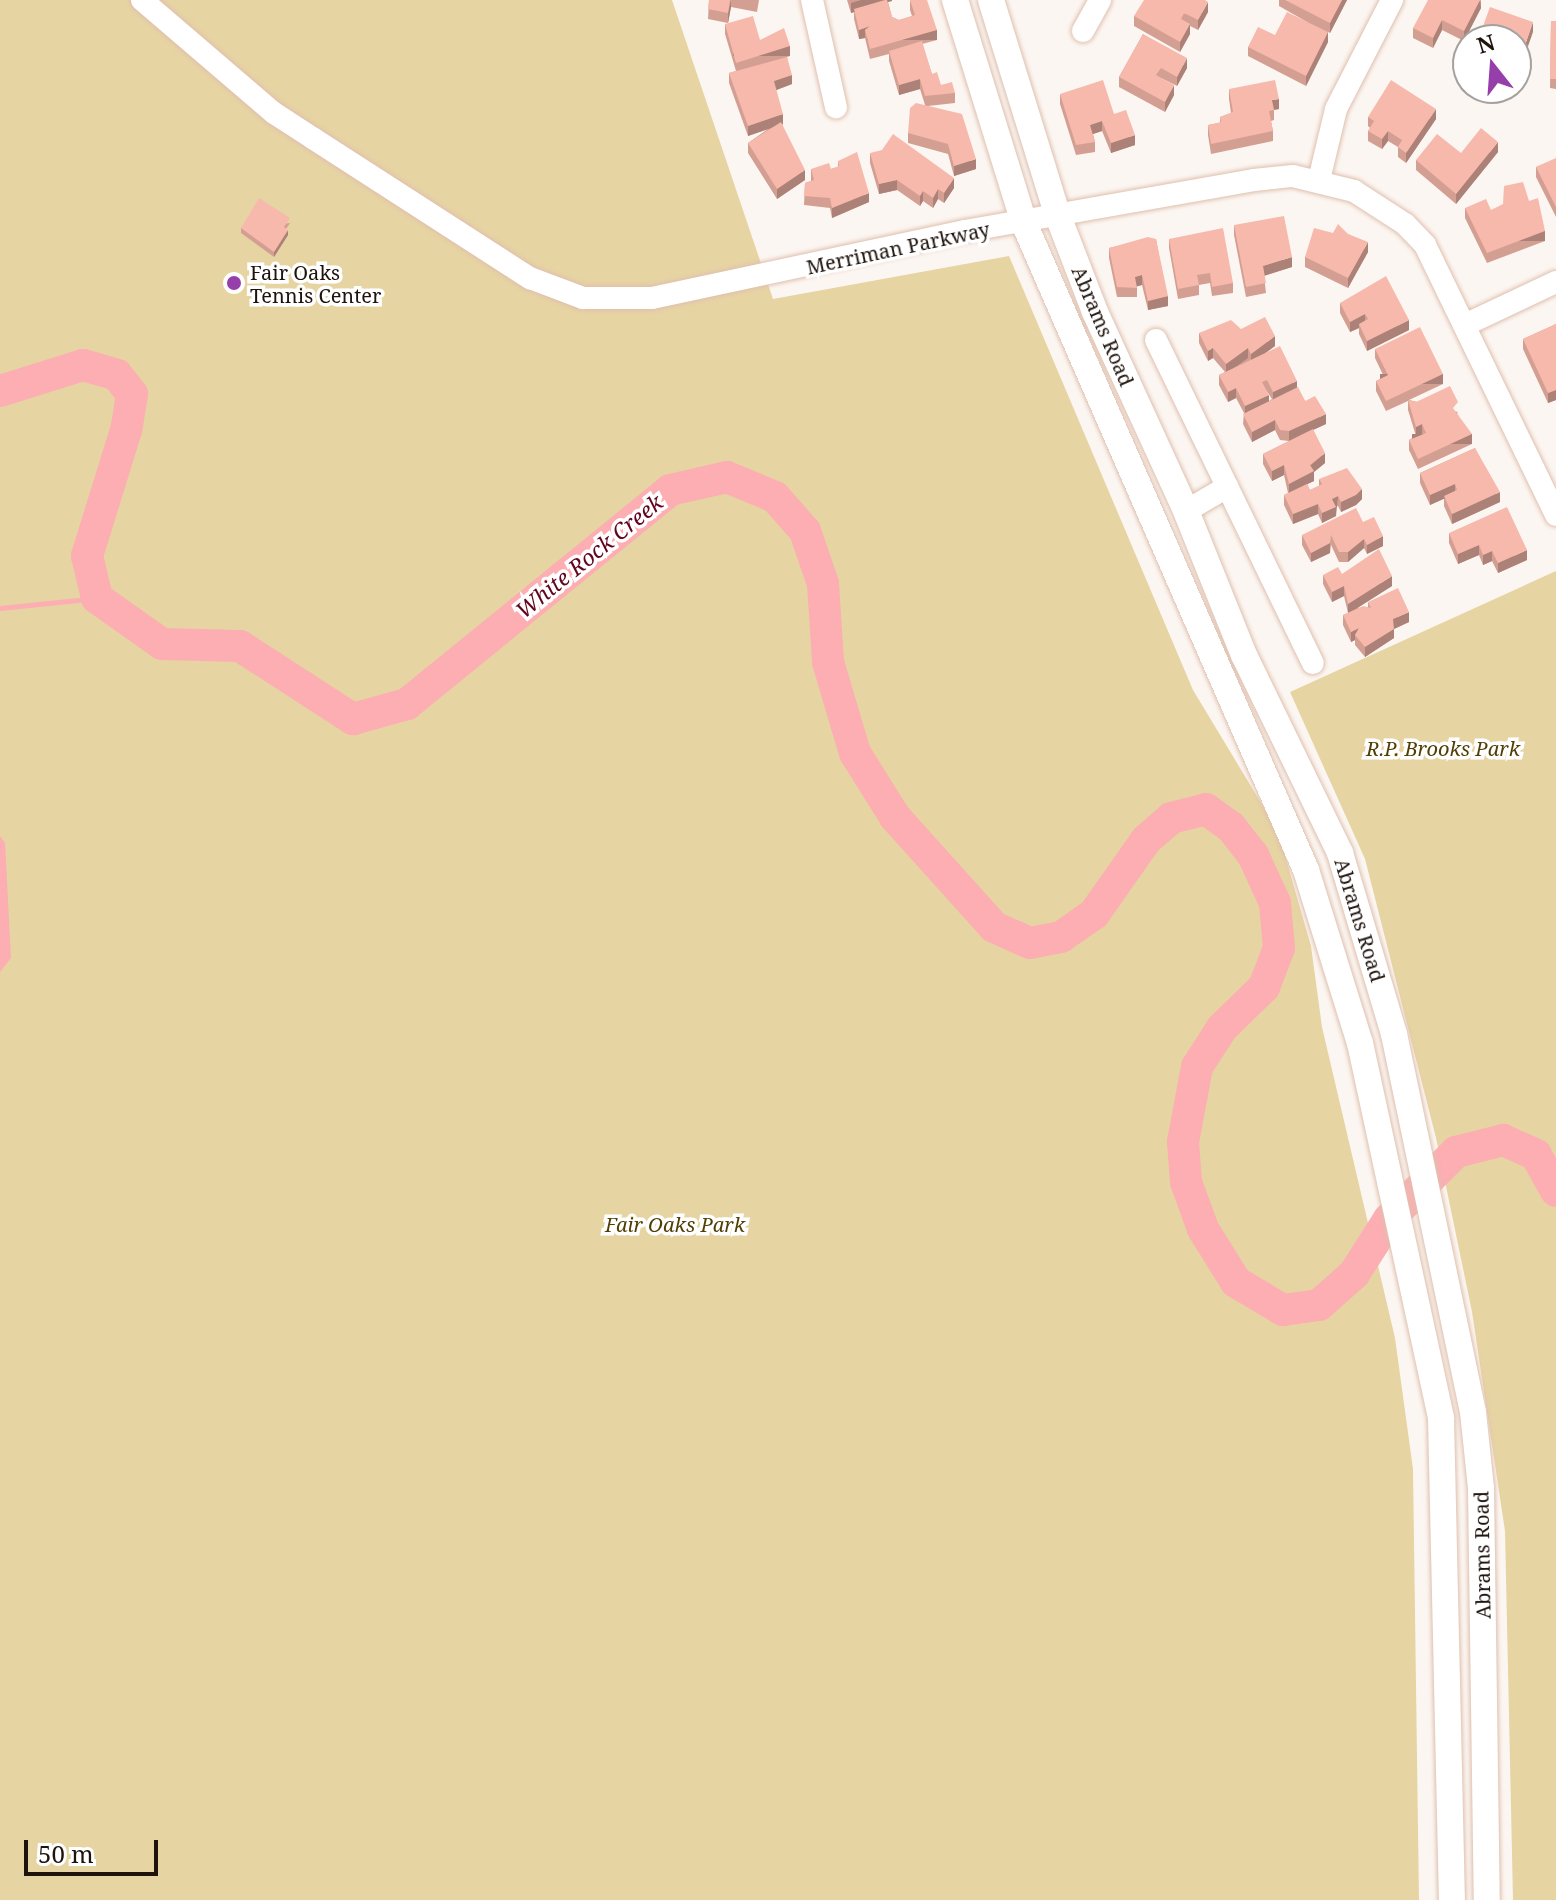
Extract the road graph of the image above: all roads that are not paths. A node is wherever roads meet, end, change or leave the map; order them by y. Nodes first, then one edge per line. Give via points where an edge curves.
1 (142, 0) edge
2 (812, 0) edge
3 (955, 0) edge
4 (991, 0) edge
5 (1100, 0) edge
6 (1392, 0) edge
7 (1083, 31) dead end
8 (836, 107) dead end
9 (1319, 180) junction
10 (1058, 216) junction
11 (1024, 223) junction
12 (1556, 282) edge
13 (1467, 324) junction
14 (1156, 340) dead end
15 (1227, 487) junction
16 (1186, 511) junction
17 (1556, 515) edge
18 (1154, 528) junction
19 (1313, 663) dead end
20 (1452, 1900) edge
21 (1487, 1900) edge

1 - 11 street, Merriman Parkway via 287,122 530,278 583,298 652,298 938,236
2 - 8 street
3 - 11 main road, Abrams Road
4 - 10 main road, Abrams Road
5 - 7 street
6 - 9 street via 1336,109
9 - 10 street, Merriman Parkway via 1254,180
9 - 13 street, Merriman Parkway via 1354,191 1405,224 1431,255
10 - 11 street, Merriman Parkway
10 - 16 main road, Abrams Road via 1095,312
11 - 18 main road, Abrams Road
12 - 13 street
13 - 17 street, Merriman Parkway
14 - 15 street
15 - 16 street
15 - 19 street
16 - 18 main road
16 - 21 main road, Abrams Road via 1244,655 1340,853 1394,1034 1473,1412 1481,1488
18 - 20 main road, Abrams Road via 1306,870 1360,1043 1441,1418

